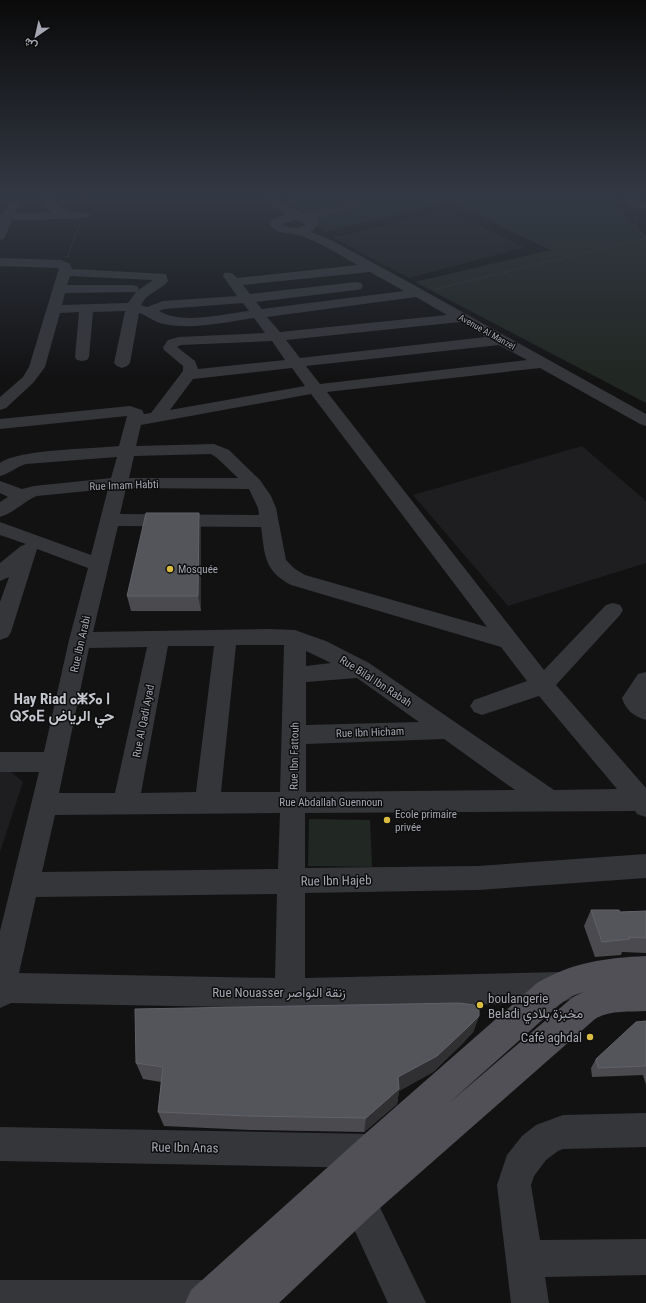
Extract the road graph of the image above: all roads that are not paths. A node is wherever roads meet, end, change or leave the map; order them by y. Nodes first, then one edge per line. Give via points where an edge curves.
1 (349, 256) edge
2 (0, 262) edge
3 (64, 268) junction
4 (370, 268) junction
5 (398, 282) junction
6 (59, 289) junction
7 (148, 289) junction
8 (418, 293) junction
9 (246, 299) junction
10 (348, 302) junction
11 (86, 308) junction
12 (133, 308) junction
13 (53, 310) junction
14 (150, 312) junction
15 (261, 317) junction
16 (462, 318) junction
17 (362, 328) junction
18 (276, 337) junction
19 (199, 339) junction
20 (501, 340) junction
21 (82, 356) dead end
22 (541, 362) junction
23 (122, 363) dead end
24 (295, 363) junction
25 (188, 375) junction
26 (315, 389) junction
27 (0, 406) edge
28 (142, 417) junction
29 (643, 417) edge
30 (0, 424) edge
31 (127, 451) junction
32 (0, 471) edge
33 (119, 483) junction
34 (254, 484) junction
35 (0, 486) edge
36 (21, 496) junction
37 (0, 512) edge
38 (111, 520) junction
39 (268, 522) junction
40 (0, 528) edge
41 (32, 546) junction
42 (99, 564) junction
43 (0, 574) edge
44 (613, 610) dead end
45 (0, 632) edge
46 (226, 638) junction
47 (295, 638) junction
48 (159, 639) junction
49 (80, 640) junction
50 (508, 641) junction
51 (361, 669) junction
52 (295, 675) junction
53 (646, 680) edge
54 (542, 684) junction
55 (482, 706) dead end
56 (646, 711) edge
57 (447, 730) junction
58 (294, 735) junction
59 (0, 762) edge
60 (54, 762) junction
61 (550, 801) junction
62 (293, 802) junction
63 (645, 802) edge
64 (126, 803) junction
65 (207, 803) junction
66 (44, 804) junction
67 (646, 866) edge
68 (292, 881) junction
69 (26, 885) junction
70 (646, 970) edge
71 (559, 987) junction
72 (0, 990) edge
73 (290, 993) junction
74 (646, 996) edge
75 (584, 1008) junction
76 (646, 1130) edge
77 (0, 1144) edge
78 (371, 1151) junction
79 (360, 1203) junction
80 (646, 1257) edge
81 (524, 1259) junction
82 (0, 1299) edge
83 (206, 1301) edge
84 (251, 1303) edge
85 (407, 1303) edge
86 (530, 1303) edge

1 - 4 street, Avenue Al Manzel
2 - 3 street
3 - 6 street
3 - 7 street via 161,277 160,281
4 - 5 street, Avenue Al Manzel
4 - 9 street via 232,279
5 - 8 street, Avenue Al Manzel
5 - 9 street
6 - 7 street
6 - 13 street
7 - 12 street via 139,296
8 - 10 street
8 - 16 street, Avenue Al Manzel
9 - 14 street via 163,305
9 - 15 street
10 - 15 street
10 - 17 street
11 - 12 street
11 - 13 street
11 - 21 street
12 - 14 street
12 - 23 street
13 - 27 street via 36,367 28,380
14 - 15 street via 164,320 186,323
15 - 18 street
15 - 19 street
16 - 17 street
16 - 20 street, Avenue Al Manzel
17 - 18 street
18 - 19 street
18 - 24 street
19 - 25 street via 179,341 170,347 190,364 191,372
20 - 22 street, Avenue Al Manzel
20 - 24 street
22 - 26 street
22 - 29 street, Avenue Al Manzel
24 - 25 street
24 - 26 street
25 - 28 street
26 - 28 street
26 - 50 street
28 - 30 street via 130,411
28 - 31 street, Rue Ibn Arabi
31 - 32 street via 24,459 11,463
31 - 33 street, Rue Ibn Arabi
31 - 34 street via 214,449 223,454
33 - 34 street, Rue Imam Habti
33 - 36 street, Rue Imam Habti via 34,491
33 - 38 street, Rue Ibn Arabi
34 - 39 street via 267,508
35 - 36 street
36 - 37 street, Rue Imam Habti
38 - 39 street
38 - 42 street, Rue Ibn Arabi
39 - 50 street via 276,561 288,575 298,580
40 - 41 street
41 - 42 street
41 - 43 street
41 - 45 street
42 - 49 street, Rue Ibn Arabi
44 - 54 street
46 - 47 street, Rue Bilal Ibn Rabah
46 - 48 street, Rue Bilal Ibn Rabah
46 - 65 street
47 - 51 street, Rue Bilal Ibn Rabah
47 - 52 street, Rue Ibn Fattouh
48 - 49 street, Rue Bilal Ibn Rabah
48 - 64 street, Rue Al Qadi Ayad
49 - 60 street, Rue Ibn Arabi
50 - 54 street
51 - 52 street
51 - 57 street, Rue Bilal Ibn Rabah
52 - 58 street, Rue Ibn Fattouh
53 - 56 street via 634,698 636,704
54 - 55 street
54 - 63 street
57 - 58 street, Rue Ibn Hicham
57 - 61 street, Rue Bilal Ibn Rabah
58 - 62 street, Rue Ibn Fattouh
59 - 60 street
60 - 66 street, Rue Ibn Arabi
61 - 62 street, Rue Abdallah Guennoun
61 - 63 street, Rue Abdallah Guennoun
62 - 65 street, Rue Abdallah Guennoun
62 - 68 street, Rue Ibn Fattouh
64 - 65 street, Rue Abdallah Guennoun
64 - 66 street, Rue Abdallah Guennoun
66 - 69 street, Rue Ibn Arabi
67 - 68 street, Rue Ibn Hajeb via 478,878
68 - 69 street, Rue Ibn Hajeb
68 - 73 street, Rue Ibn Fattouh
69 - 72 street, Rue Ibn Arabi
70 - 71 main road, Rue Nouasser زنقة النواصر via 596,974 570,981
71 - 73 street, Rue Nouasser زنقة النواصر
71 - 75 street
71 - 78 main road, Rue Nouasser زنقة النواصر
72 - 73 street, Rue Nouasser زنقة النواصر
74 - 75 main road via 592,1002
75 - 79 main road
76 - 81 street via 564,1132 548,1138 534,1148 519,1168 514,1185
77 - 78 street, Rue Ibn Anas
78 - 83 main road, Rue Nouasser زنقة النواصر
79 - 84 main road
79 - 85 street
80 - 81 street
81 - 86 street
82 - 83 street

